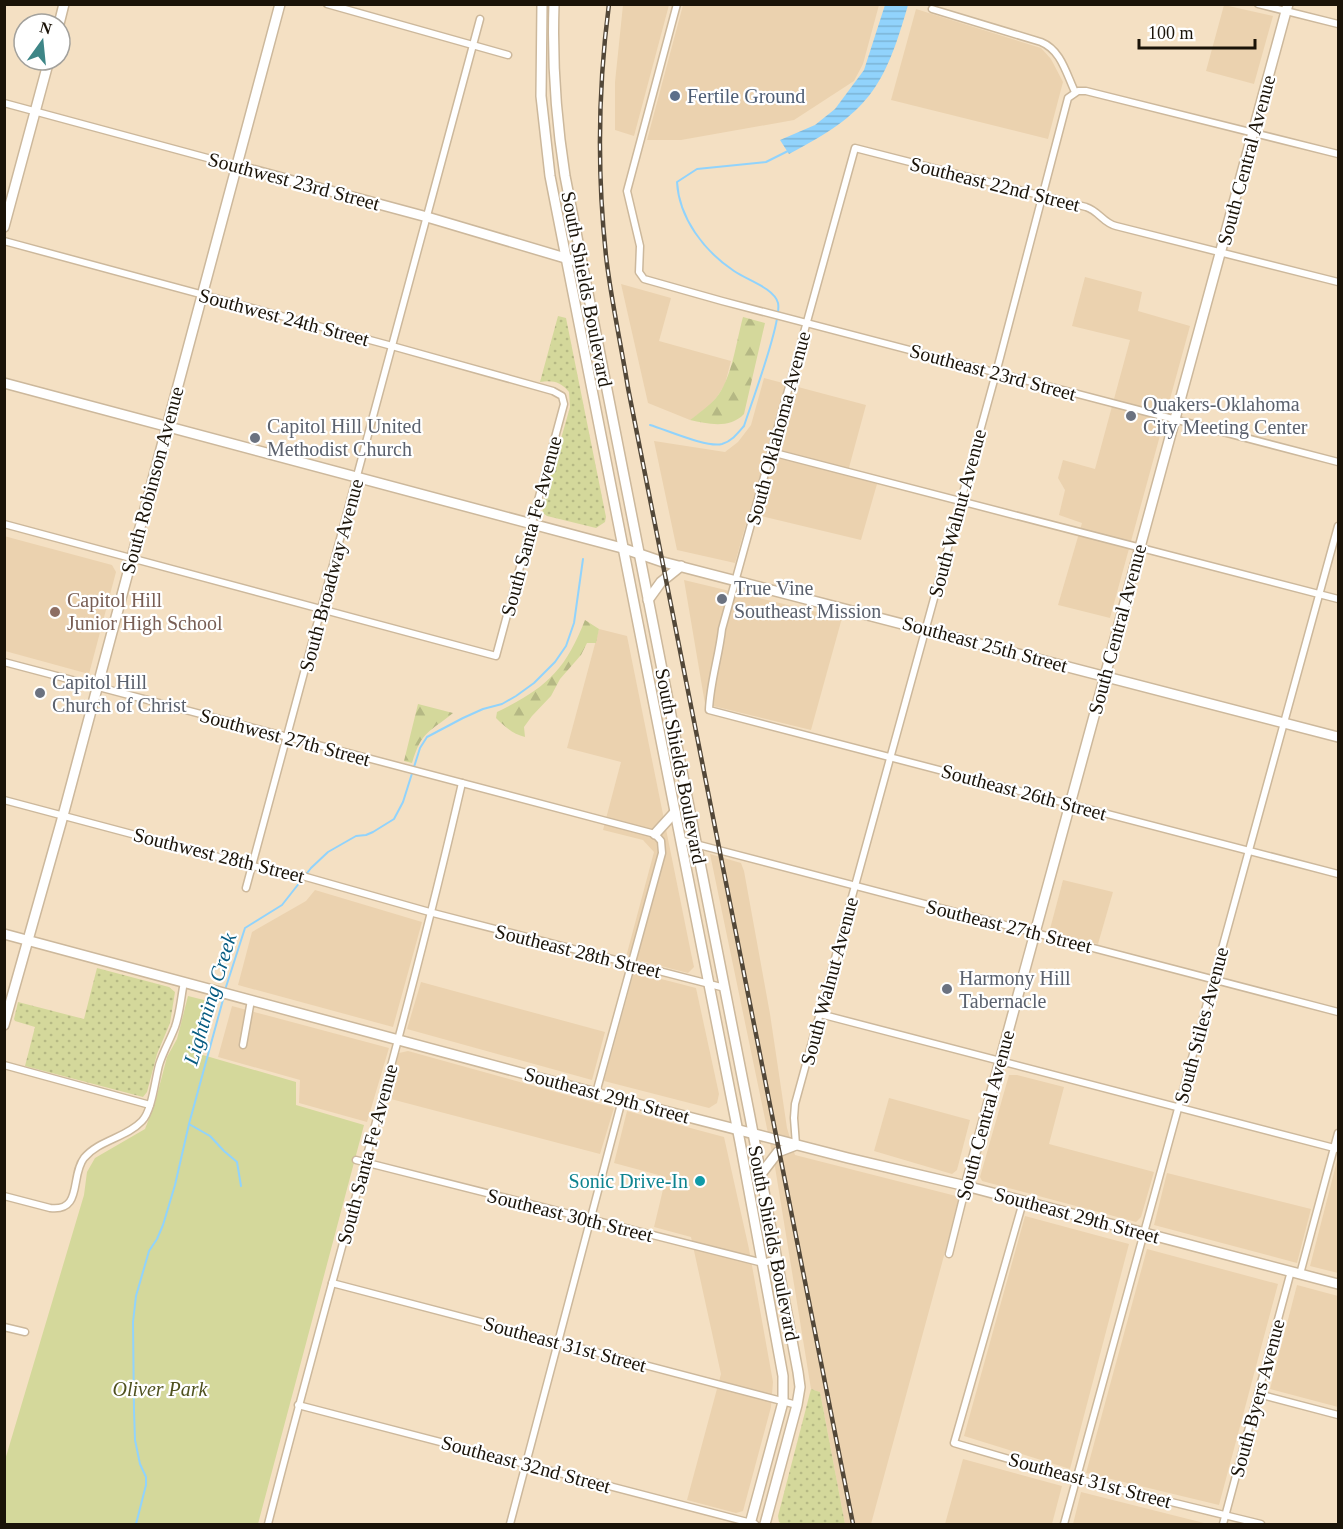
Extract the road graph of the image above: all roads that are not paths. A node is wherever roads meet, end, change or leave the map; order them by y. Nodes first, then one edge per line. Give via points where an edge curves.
1 (280, 4) edge
2 (327, 4) edge
3 (542, 4) edge
4 (554, 4) edge
5 (677, 4) edge
6 (1258, 4) edge
7 (1287, 8) edge
8 (932, 9) dead end
9 (480, 19) dead end
10 (1338, 24) edge
11 (474, 45) junction
12 (508, 55) dead end
13 (46, 72) edge
14 (1075, 92) junction
15 (4, 103) edge
16 (35, 112) junction
17 (1254, 132) junction
18 (855, 148) joint
19 (1338, 154) edge
20 (237, 166) junction
21 (1042, 196) junction
22 (427, 217) junction
23 (4, 227) edge
24 (4, 241) edge
25 (1221, 252) junction
26 (566, 258) junction
27 (582, 263) junction
28 (1338, 282) edge
29 (202, 295) junction
30 (807, 323) junction
31 (392, 346) junction
32 (996, 373) junction
33 (4, 383) edge
34 (562, 396) joint
35 (1175, 420) junction
36 (166, 426) junction
37 (771, 452) junction
38 (1338, 462) edge
39 (357, 478) junction
40 (961, 501) junction
41 (4, 524) edge
42 (531, 524) junction
43 (1338, 526) edge
44 (1140, 547) junction
45 (622, 548) junction
46 (639, 555) junction
47 (131, 558) junction
48 (681, 566) junction
49 (736, 580) junction
50 (1319, 594) junction
51 (1338, 599) edge
52 (648, 600) junction
53 (321, 609) junction
54 (926, 629) junction
55 (4, 662) edge
56 (1105, 676) junction
57 (97, 687) junction
58 (665, 688) junction
59 (650, 692) junction
60 (709, 710) joint
61 (1284, 723) junction
62 (1338, 737) edge
63 (287, 738) junction
64 (890, 757) junction
65 (462, 783) junction
66 (4, 800) edge
67 (1070, 804) junction
68 (675, 812) junction
69 (63, 816) junction
70 (655, 834) junction
71 (680, 840) junction
72 (696, 844) junction
73 (1249, 850) junction
74 (252, 866) junction
75 (1338, 874) edge
76 (855, 886) junction
77 (246, 888) dead end
78 (433, 913) junction
79 (1035, 933) junction
80 (4, 934) edge
81 (28, 940) junction
82 (630, 965) junction
83 (1214, 979) junction
84 (184, 982) junction
85 (708, 984) junction
86 (725, 988) junction
87 (246, 999) junction
88 (1338, 1012) edge
89 (820, 1014) junction
90 (4, 1025) edge
91 (398, 1040) junction
92 (243, 1045) dead end
93 (999, 1060) junction
94 (4, 1065) edge
95 (596, 1093) junction
96 (622, 1100) junction
97 (150, 1104) junction
98 (1179, 1107) junction
99 (737, 1130) junction
100 (1338, 1133) edge
101 (754, 1134) junction
102 (796, 1145) junction
103 (1336, 1148) edge
104 (356, 1160) dead end
105 (364, 1162) junction
106 (761, 1174) junction
107 (966, 1186) junction
108 (4, 1196) edge
109 (1023, 1202) junction
110 (589, 1220) junction
111 (1144, 1233) junction
112 (949, 1254) dead end
113 (777, 1259) junction
114 (763, 1263) junction
115 (1295, 1272) junction
116 (332, 1283) junction
117 (1338, 1284) edge
118 (4, 1327) edge
119 (25, 1332) dead end
120 (558, 1342) junction
121 (1258, 1394) junction
122 (783, 1402) junction
123 (298, 1405) junction
124 (797, 1405) junction
125 (1338, 1415) edge
126 (525, 1463) junction
127 (1077, 1479) junction
128 (1226, 1515) junction
129 (268, 1524) edge
130 (510, 1524) edge
131 (751, 1524) edge
132 (765, 1524) edge
133 (1065, 1524) edge
134 (1223, 1524) edge
135 (1261, 1524) edge

1 - 20 main road, South Robinson Avenue
2 - 11 street
3 - 26 main road, South Shields Boulevard via 545,142
4 - 27 main road, South Shields Boulevard via 555,96
5 - 30 street, Southeast 23rd Street via 627,191 640,246 639,272 648,281
6 - 7 street
7 - 10 street
7 - 17 main road, South Central Avenue
8 - 14 street via 1047,44 1056,52
9 - 11 street, South Broadway Avenue
11 - 12 street
11 - 22 street, South Broadway Avenue
13 - 16 main road
14 - 17 street via 1086,91
14 - 21 street, South Walnut Avenue via 1065,105
15 - 16 street, Southwest 23rd Street
16 - 20 street, Southwest 23rd Street
16 - 23 main road
17 - 19 street
17 - 25 main road, South Central Avenue
18 - 21 street, Southeast 22nd Street
18 - 30 street, South Oklahoma Avenue
20 - 22 main road, Southwest 23rd Street
20 - 29 main road, South Robinson Avenue
21 - 25 street, Southeast 22nd Street via 1091,208 1111,225
21 - 32 street, South Walnut Avenue
22 - 26 main road, Southwest 23rd Street
22 - 31 street, South Broadway Avenue
24 - 29 street, Southwest 24th Street
25 - 28 street, Southeast 22nd Street
25 - 35 main road, South Central Avenue
26 - 27 main road, Southwest 23rd Street
26 - 45 main road, South Shields Boulevard
27 - 46 main road, South Shields Boulevard
29 - 31 street, Southwest 24th Street
29 - 36 main road, South Robinson Avenue
30 - 32 street, Southeast 23rd Street
30 - 37 street, South Oklahoma Avenue
31 - 34 street, Southwest 24th Street
31 - 39 street, South Broadway Avenue
32 - 35 street, Southeast 23rd Street
32 - 40 street, South Walnut Avenue
33 - 36 main road, Southeast 25th Street
34 - 42 street, South Santa Fe Avenue via 560,422
35 - 38 street, Southeast 23rd Street
35 - 44 main road, South Central Avenue
36 - 39 main road, Southeast 25th Street
36 - 47 main road, South Robinson Avenue
37 - 40 street
37 - 49 street, South Oklahoma Avenue
39 - 42 main road, Southeast 25th Street
39 - 53 street, South Broadway Avenue
40 - 44 street
40 - 54 street, South Walnut Avenue
41 - 47 street
42 - 45 main road, Southeast 25th Street
42 - 53 street, South Santa Fe Avenue via 496,656
43 - 50 street, South Stiles Avenue
44 - 50 street
44 - 56 main road, South Central Avenue
45 - 46 main road, Southeast 25th Street
45 - 59 main road, South Shields Boulevard
46 - 48 main road, Southeast 25th Street
46 - 52 main road, South Shields Boulevard
47 - 53 street
47 - 57 main road, South Robinson Avenue
48 - 49 main road, Southeast 25th Street
48 - 52 main road via 661,582
49 - 54 main road, Southeast 25th Street
49 - 60 street, South Oklahoma Avenue
50 - 51 street
50 - 61 street, South Stiles Avenue
52 - 58 main road, South Shields Boulevard
53 - 63 street, South Broadway Avenue
54 - 56 main road, Southeast 25th Street
54 - 64 street, South Walnut Avenue
55 - 57 street, Southwest 27th Street
56 - 61 main road, Southeast 25th Street
56 - 67 main road, South Central Avenue
57 - 63 street, Southwest 27th Street
57 - 69 main road, South Robinson Avenue
58 - 59 main road
58 - 72 main road, South Shields Boulevard
59 - 68 main road, South Shields Boulevard
60 - 64 street, Southeast 26th Street
61 - 62 main road, Southeast 25th Street
61 - 73 street, South Stiles Avenue
63 - 65 street, Southwest 27th Street
63 - 74 street, South Broadway Avenue
64 - 67 street, Southeast 26th Street
64 - 76 street, South Walnut Avenue
65 - 70 street
65 - 78 street, South Santa Fe Avenue
66 - 69 street, Southwest 28th Street
67 - 73 street, Southeast 26th Street
67 - 79 main road, South Central Avenue
68 - 70 main road
68 - 71 main road, South Shields Boulevard
69 - 74 street, Southwest 28th Street
69 - 81 main road, South Robinson Avenue
70 - 82 street via 662,849
71 - 72 street, Southeast 27th Street
71 - 85 main road, South Shields Boulevard
72 - 76 street, Southeast 27th Street
72 - 86 main road, South Shields Boulevard
73 - 75 street, Southeast 26th Street
73 - 83 street, South Stiles Avenue
74 - 77 street, South Broadway Avenue
74 - 78 street, Southwest 28th Street
76 - 79 street, Southeast 27th Street
76 - 89 street, South Walnut Avenue
78 - 82 street, Southeast 28th Street
78 - 91 street, South Santa Fe Avenue
79 - 83 street, Southeast 27th Street
79 - 93 main road, South Central Avenue
80 - 81 main road, Southeast 29th Street
81 - 84 main road, Southeast 29th Street
81 - 90 main road, South Robinson Avenue
82 - 85 street, Southeast 28th Street
82 - 95 street
83 - 88 street, Southeast 27th Street
83 - 98 street, South Stiles Avenue
84 - 87 main road, Southeast 29th Street
84 - 97 street via 176,1023 162,1056
85 - 86 street, Southeast 28th Street
85 - 99 main road, South Shields Boulevard
86 - 101 main road, South Shields Boulevard
87 - 91 main road, Southeast 29th Street
87 - 92 street
89 - 93 street
89 - 102 street, South Walnut Avenue via 795,1104
91 - 95 main road, Southeast 29th Street
91 - 105 street, South Santa Fe Avenue
93 - 98 street
93 - 107 main road, South Central Avenue
94 - 97 street
95 - 96 main road, Southeast 29th Street
96 - 99 main road, Southeast 29th Street
96 - 110 street
97 - 108 street via 139,1124 100,1145 85,1158 78,1170 73,1198 66,1206 50,1208
98 - 103 street
98 - 111 street, South Stiles Avenue
99 - 101 main road, Southeast 29th Street
99 - 114 main road, South Shields Boulevard
100 - 103 street, South Byers Avenue
101 - 102 main road, Southeast 29th Street
101 - 106 main road, South Shields Boulevard
102 - 106 main road via 778,1152
102 - 107 main road, Southeast 29th Street
103 - 115 street, South Byers Avenue
104 - 105 street, Southeast 30th Street
105 - 110 street, Southeast 30th Street
105 - 116 street, South Santa Fe Avenue
106 - 113 main road, South Shields Boulevard
107 - 109 main road, Southeast 29th Street
107 - 112 street, South Central Avenue
109 - 111 main road, Southeast 29th Street
109 - 127 street, Southeast 31st Street via 954,1443
110 - 114 street, Southeast 30th Street
110 - 120 street
111 - 115 main road, Southeast 29th Street
111 - 127 street, South Stiles Avenue
113 - 114 street, Southeast 30th Street
113 - 124 main road, South Shields Boulevard via 798,1372
114 - 122 main road, South Shields Boulevard via 783,1376
115 - 117 main road, Southeast 29th Street
115 - 121 street, South Byers Avenue
116 - 120 street, Southeast 31st Street
116 - 123 street, South Santa Fe Avenue
118 - 119 street
120 - 122 street, Southeast 31st Street
120 - 126 street
121 - 125 street
121 - 128 street, South Byers Avenue
122 - 124 street, Southeast 31st Street
122 - 131 main road, South Shields Boulevard
123 - 126 street, Southeast 32nd Street
123 - 129 street, South Santa Fe Avenue
124 - 132 main road, South Shields Boulevard
126 - 130 street
126 - 131 street, Southeast 32nd Street
127 - 128 street, Southeast 31st Street
127 - 133 street, South Stiles Avenue
128 - 134 street, South Byers Avenue
128 - 135 street, Southeast 31st Street

